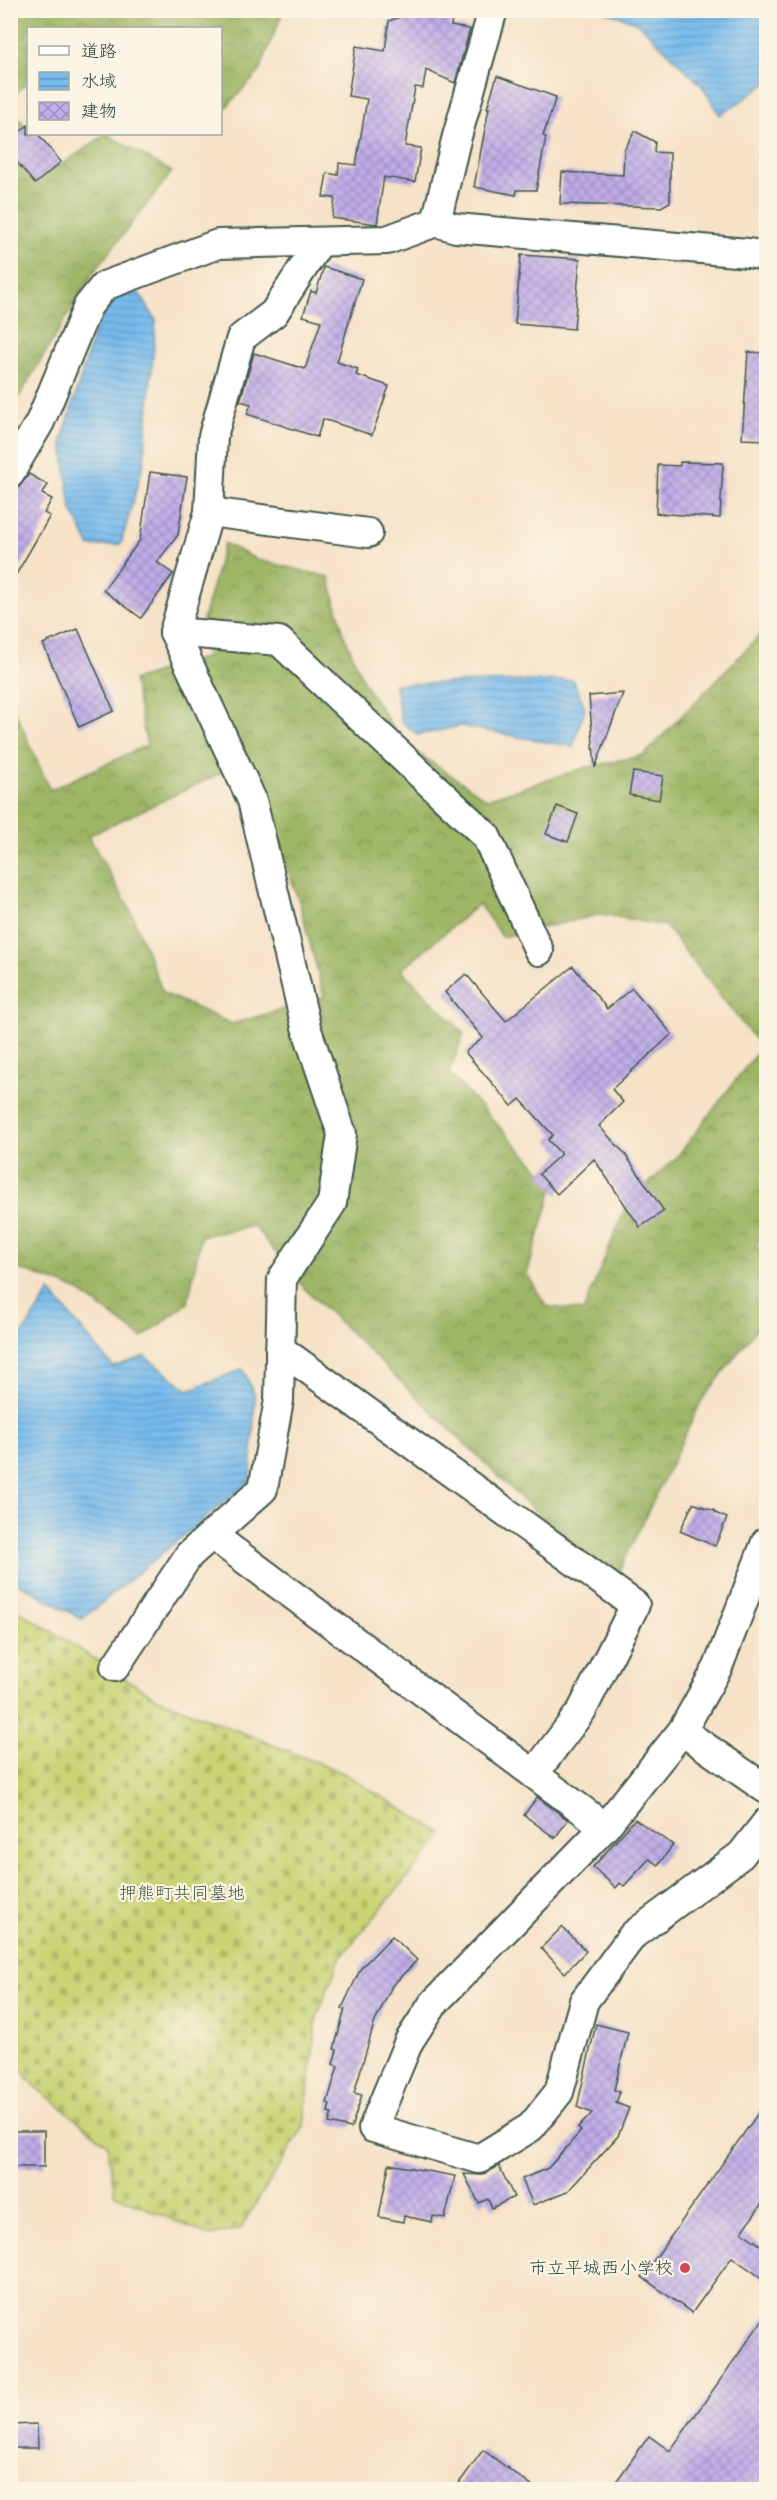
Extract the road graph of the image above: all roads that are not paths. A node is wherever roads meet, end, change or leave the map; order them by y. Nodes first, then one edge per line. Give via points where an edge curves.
1 (493, 10) edge
2 (436, 222) junction
3 (319, 243) junction
4 (766, 256) edge
5 (10, 473) edge
6 (209, 512) junction
7 (368, 533) dead end
8 (174, 632) junction
9 (539, 951) dead end
10 (280, 1349) junction
11 (212, 1535) junction
12 (766, 1542) edge
13 (115, 1667) dead end
14 (682, 1731) junction
15 (534, 1774) junction
16 (766, 1789) edge
17 (766, 1823) edge
18 (605, 1827) junction

1 - 2 street
2 - 3 street via 387,240
2 - 4 street via 456,228
3 - 5 street via 218,244 104,286 87,306 40,422
3 - 6 street via 274,314 241,338 213,436
6 - 7 street
6 - 8 street
8 - 9 street via 279,641 486,836
8 - 10 street via 252,800 306,1027 342,1134 332,1203 282,1279
10 - 11 street via 279,1400 263,1489
10 - 15 street via 635,1605 582,1710
11 - 13 street via 189,1556
11 - 15 street
12 - 14 street via 718,1667
14 - 16 street
14 - 18 street
15 - 18 street
17 - 18 street via 741,1855 633,1935 584,2001 560,2092 531,2127 479,2159 373,2128 409,2040 434,2004

